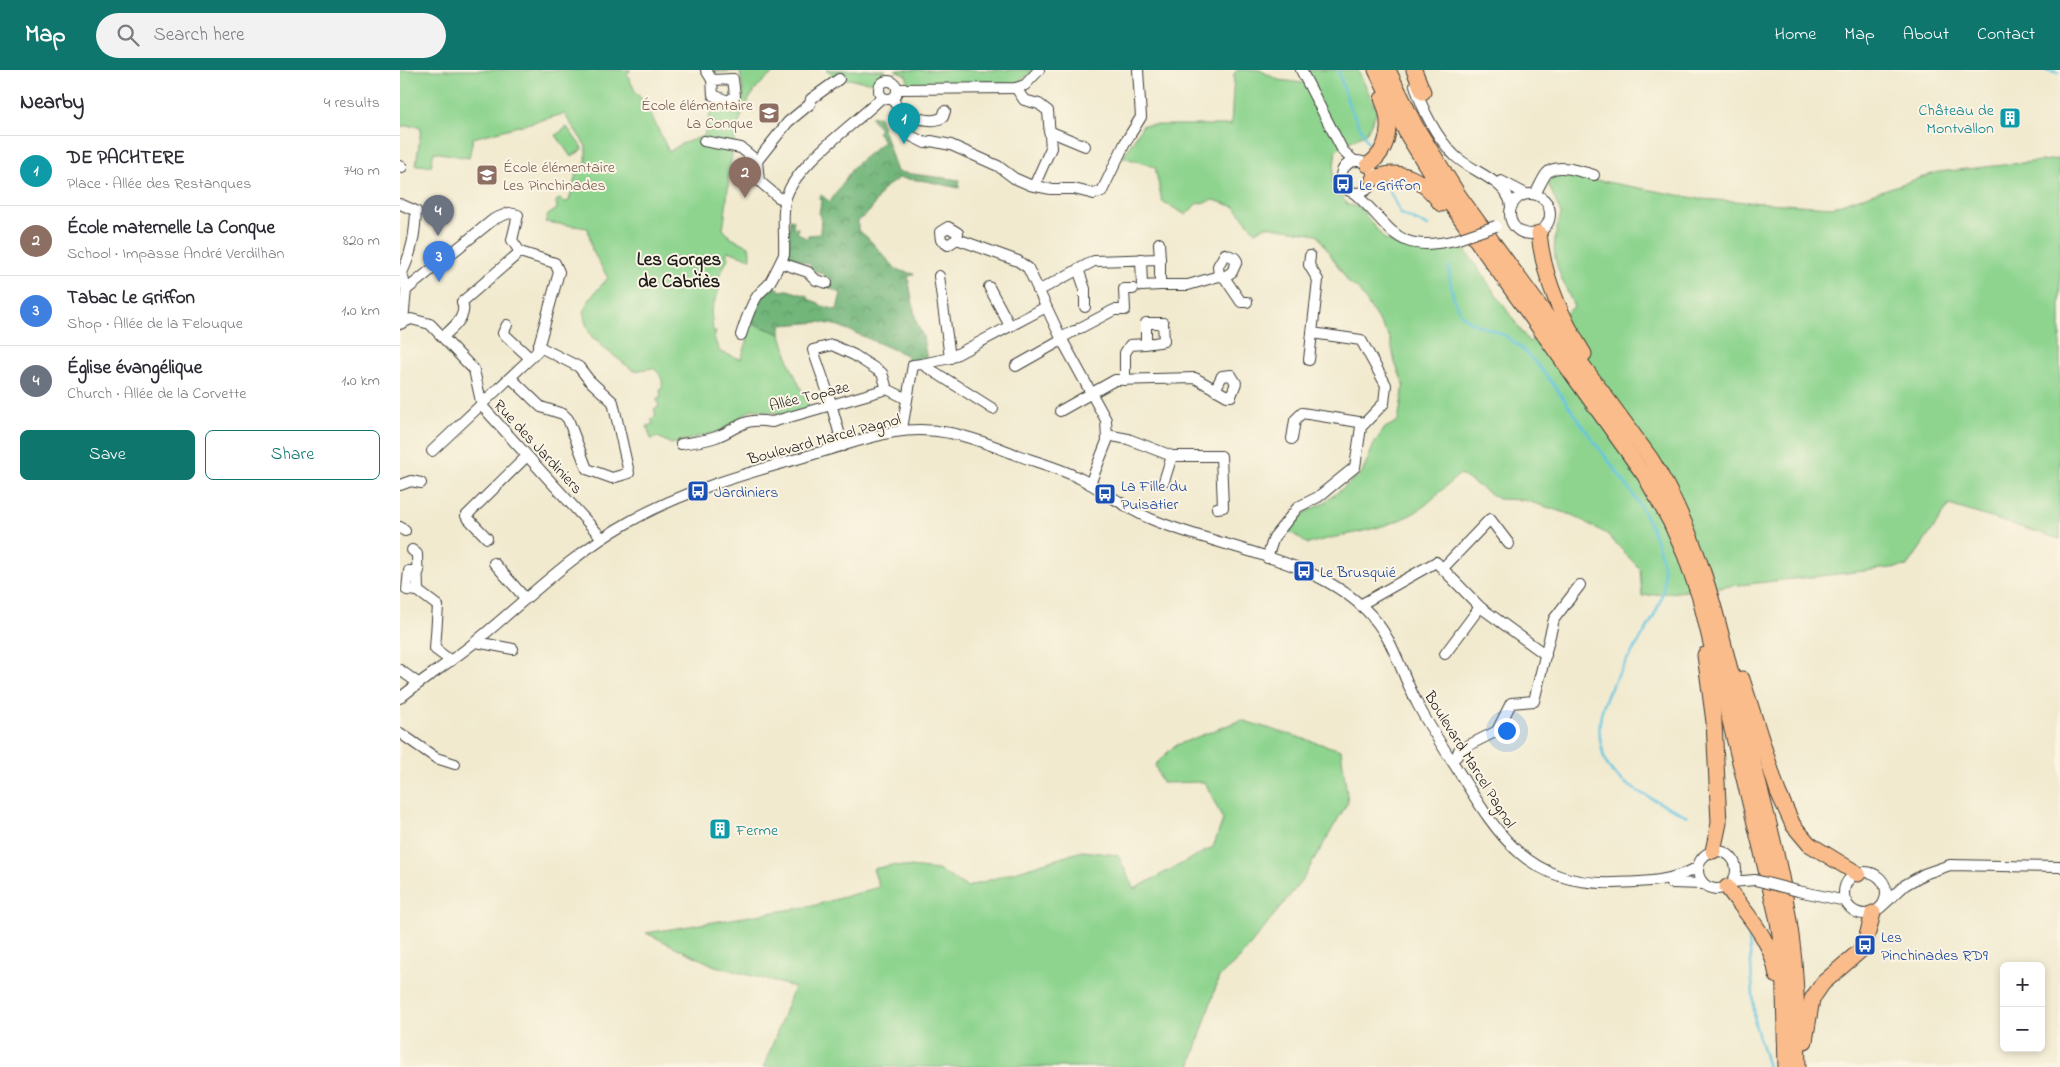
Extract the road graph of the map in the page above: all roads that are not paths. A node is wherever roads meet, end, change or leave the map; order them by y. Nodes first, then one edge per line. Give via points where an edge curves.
1 (706, 70) edge
2 (1039, 70) edge
3 (1138, 70) edge
4 (1301, 70) edge
5 (1369, 70) edge
6 (1376, 70) edge
7 (1388, 70) edge
8 (1410, 70) edge
9 (1416, 70) edge
10 (712, 80) dead end
11 (839, 80) dead end
12 (1016, 88) junction
13 (898, 89) junction
14 (1423, 92) joint
15 (882, 97) junction
16 (893, 99) junction
17 (945, 111) dead end
18 (903, 118) junction
19 (1049, 131) junction
20 (704, 141) dead end
21 (1085, 146) dead end
22 (1344, 151) junction
23 (757, 161) junction
24 (1343, 170) junction
25 (1366, 173) junction
26 (1594, 175) dead end
27 (1034, 186) junction
28 (1354, 193) junction
29 (1531, 194) junction
30 (785, 200) junction
31 (400, 204) edge
32 (1511, 206) junction
33 (1374, 212) junction
34 (1511, 221) junction
35 (1539, 233) junction
36 (957, 239) dead end
37 (1159, 243) dead end
38 (520, 252) junction
39 (1310, 256) dead end
40 (1141, 259) junction
41 (1160, 259) junction
42 (781, 263) junction
43 (1078, 269) junction
44 (939, 276) dead end
45 (827, 283) dead end
46 (1160, 285) junction
47 (989, 287) dead end
48 (1138, 288) junction
49 (1038, 290) junction
50 (406, 296) junction
51 (1247, 302) dead end
52 (1520, 305) junction
53 (1046, 307) junction
54 (1085, 307) dead end
55 (405, 321) edge
56 (507, 325) dead end
57 (1010, 326) junction
58 (1312, 333) junction
59 (742, 335) dead end
60 (443, 337) junction
61 (1062, 339) junction
62 (1146, 344) dead end
63 (538, 346) junction
64 (530, 358) junction
65 (950, 358) junction
66 (1309, 360) dead end
67 (917, 365) junction
68 (1016, 366) dead end
69 (511, 378) junction
70 (1124, 380) junction
71 (887, 389) junction
72 (1214, 390) dead end
73 (1092, 394) junction
74 (907, 399) junction
75 (482, 406) junction
76 (832, 406) junction
77 (993, 409) dead end
78 (1060, 411) dead end
79 (1365, 422) junction
80 (902, 429) junction
81 (1631, 432) junction
82 (1107, 435) junction
83 (1292, 438) dead end
84 (681, 444) dead end
85 (843, 446) junction
86 (432, 451) dead end
87 (527, 456) junction
88 (1172, 456) junction
89 (1164, 481) dead end
90 (421, 483) dead end
91 (1090, 484) junction
92 (400, 485) edge
93 (1217, 508) dead end
94 (1670, 521) junction
95 (487, 538) dead end
96 (602, 538) junction
97 (1509, 544) dead end
98 (1694, 544) junction
99 (412, 550) dead end
100 (1267, 558) junction
101 (494, 563) dead end
102 (1443, 568) junction
103 (1580, 585) dead end
104 (525, 598) junction
105 (1360, 605) junction
106 (1480, 607) junction
107 (476, 642) junction
108 (513, 649) dead end
109 (1445, 654) dead end
110 (1546, 655) junction
111 (451, 661) junction
112 (400, 670) edge
113 (418, 683) junction
114 (400, 698) edge
115 (400, 732) edge
116 (1448, 755) junction
117 (455, 764) dead end
118 (1713, 851) junction
119 (1736, 866) junction
120 (1698, 867) junction
121 (2060, 867) edge
122 (1858, 874) junction
123 (1881, 879) junction
124 (1754, 880) junction
125 (1652, 881) junction
126 (1703, 884) junction
127 (1729, 885) junction
128 (1905, 885) junction
129 (1846, 887) junction
130 (1821, 894) junction
131 (1846, 901) junction
132 (1877, 910) junction
133 (1784, 1067) edge
134 (1798, 1067) edge
135 (1803, 1067) edge

1 - 10 street
2 - 12 street
3 - 27 street via 1141,118 1102,192 1094,194
4 - 22 street
5 - 25 highway via 1386,107 1388,136 1384,148
6 - 52 highway via 1407,134
7 - 81 highway via 1416,127 1459,196
8 - 32 street via 1440,138 1455,156 1506,192
9 - 14 highway
11 - 23 street via 788,122
12 - 13 street
12 - 19 street via 1024,100 1044,107 1048,112
13 - 15 street via 893,82 885,81 879,87
13 - 16 street
14 - 29 street via 1445,135 1459,151 1490,175
15 - 16 street
15 - 30 street via 824,148 790,188
16 - 18 street
17 - 18 street via 943,117 934,120
18 - 27 street via 907,134 914,138 925,143 951,145
19 - 21 street
19 - 27 street via 1051,148
20 - 23 street via 741,148
22 - 24 street
22 - 25 street
23 - 30 street via 759,181
24 - 25 street
24 - 28 street via 1343,184
25 - 28 street via 1364,192
25 - 33 street
25 - 52 highway via 1396,173 1422,182
26 - 29 street via 1554,169
28 - 33 street
29 - 32 street via 1517,198
29 - 35 street via 1544,199 1549,208 1549,217
30 - 42 street
31 - 50 street via 416,211 415,236 402,273
32 - 34 street
33 - 34 street, bridge via 1392,233 1413,243 1434,245
34 - 35 street via 1522,233 1530,236
35 - 81 highway via 1557,302 1576,342
36 - 49 street via 1018,260 1028,268
37 - 41 street
38 - 50 street via 512,240 518,215 509,213 494,219
38 - 60 street via 462,302 462,318
38 - 63 street via 555,263 559,272
39 - 58 street via 1309,265 1318,280
40 - 41 street
40 - 43 street via 1094,261
40 - 48 street
41 - 46 street
42 - 45 street via 808,272 816,280
42 - 59 street via 769,285 753,303
43 - 49 street
43 - 54 street via 1085,289
44 - 65 street
46 - 48 street
46 - 51 street via 1188,284 1221,276 1241,302
47 - 57 street
48 - 61 street via 1124,290 1125,310 1114,310
49 - 53 street
50 - 55 street
52 - 94 highway via 1644,476
53 - 57 street
53 - 61 street
55 - 60 street, Rue des Jardiniers via 430,324
56 - 64 street via 503,332
57 - 65 street
58 - 66 street
58 - 79 street via 1361,340 1368,351 1386,385 1384,403
60 - 75 street, Rue des Jardiniers via 474,370
61 - 68 street
61 - 73 street
62 - 70 street via 1130,345 1125,352
63 - 64 street
63 - 69 street via 579,367 613,402 629,473 612,478 587,469 563,414 541,407
64 - 69 street
65 - 67 street
67 - 74 street
67 - 77 street
69 - 75 street
70 - 72 street via 1195,378
70 - 73 street via 1115,380
71 - 74 street
71 - 76 street, Allée Topaze
71 - 76 street via 882,373 854,355 832,345 813,350
73 - 78 street
73 - 82 street via 1106,420
74 - 80 street
75 - 86 street
75 - 87 street, Rue des Jardiniers
76 - 84 street, Allée Topaze via 772,422 757,419 740,423 717,437
76 - 85 street
79 - 83 street via 1302,413 1295,420
79 - 100 street via 1361,427 1355,468 1318,498 1298,507 1274,537
80 - 85 street, Boulevard Marcel Pagnol
80 - 91 street, Boulevard Marcel Pagnol via 952,433 1060,470
81 - 98 highway via 1672,492
82 - 88 street via 1128,438
82 - 91 street
85 - 96 street, Boulevard Marcel Pagnol via 728,479 673,500
87 - 95 street via 466,516
87 - 96 street, Rue des Jardiniers
88 - 89 street
88 - 93 street via 1221,456 1223,507
90 - 92 street
91 - 100 street, Boulevard Marcel Pagnol via 1148,518
94 - 118 highway via 1698,613 1712,694 1719,830
94 - 133 highway via 1700,598 1778,920 1784,974
96 - 104 street, Boulevard Marcel Pagnol
97 - 102 street via 1490,519
98 - 122 highway via 1721,608 1785,811 1809,844
98 - 134 highway via 1715,610 1780,874 1794,963
99 - 111 street via 417,554 418,590 438,606 436,649
100 - 105 street, Boulevard Marcel Pagnol via 1324,580
101 - 104 street
102 - 105 street via 1436,562
102 - 106 street
103 - 110 street via 1554,619
104 - 107 street, Boulevard Marcel Pagnol
105 - 116 street, Boulevard Marcel Pagnol via 1383,630 1394,648 1418,706
106 - 109 street
106 - 110 street
107 - 108 street
107 - 111 street, Boulevard Marcel Pagnol
110 - 116 street via 1534,701 1511,703 1497,731 1459,750 1456,756
111 - 113 street, Boulevard Marcel Pagnol
112 - 113 street
113 - 114 street, Boulevard Marcel Pagnol
115 - 117 street via 436,758
116 - 125 street, Boulevard Marcel Pagnol via 1497,832 1530,862 1566,878 1586,882
118 - 119 street via 1730,856
118 - 120 street via 1703,856
119 - 124 street
119 - 127 street
120 - 125 street, Boulevard Marcel Pagnol via 1679,877
120 - 126 street via 1697,873
121 - 128 street via 1950,865
122 - 123 street via 1870,873
122 - 129 street
123 - 128 street via 1894,885
123 - 132 street via 1887,893
124 - 127 street
124 - 130 street, bridge
125 - 126 street, Boulevard Marcel Pagnol
126 - 127 street via 1715,890
127 - 133 highway via 1773,958 1778,981
128 - 132 street
129 - 130 street
129 - 131 street
130 - 131 street
131 - 132 street via 1860,914
132 - 135 highway via 1861,950 1823,983 1812,1000 1807,1018

